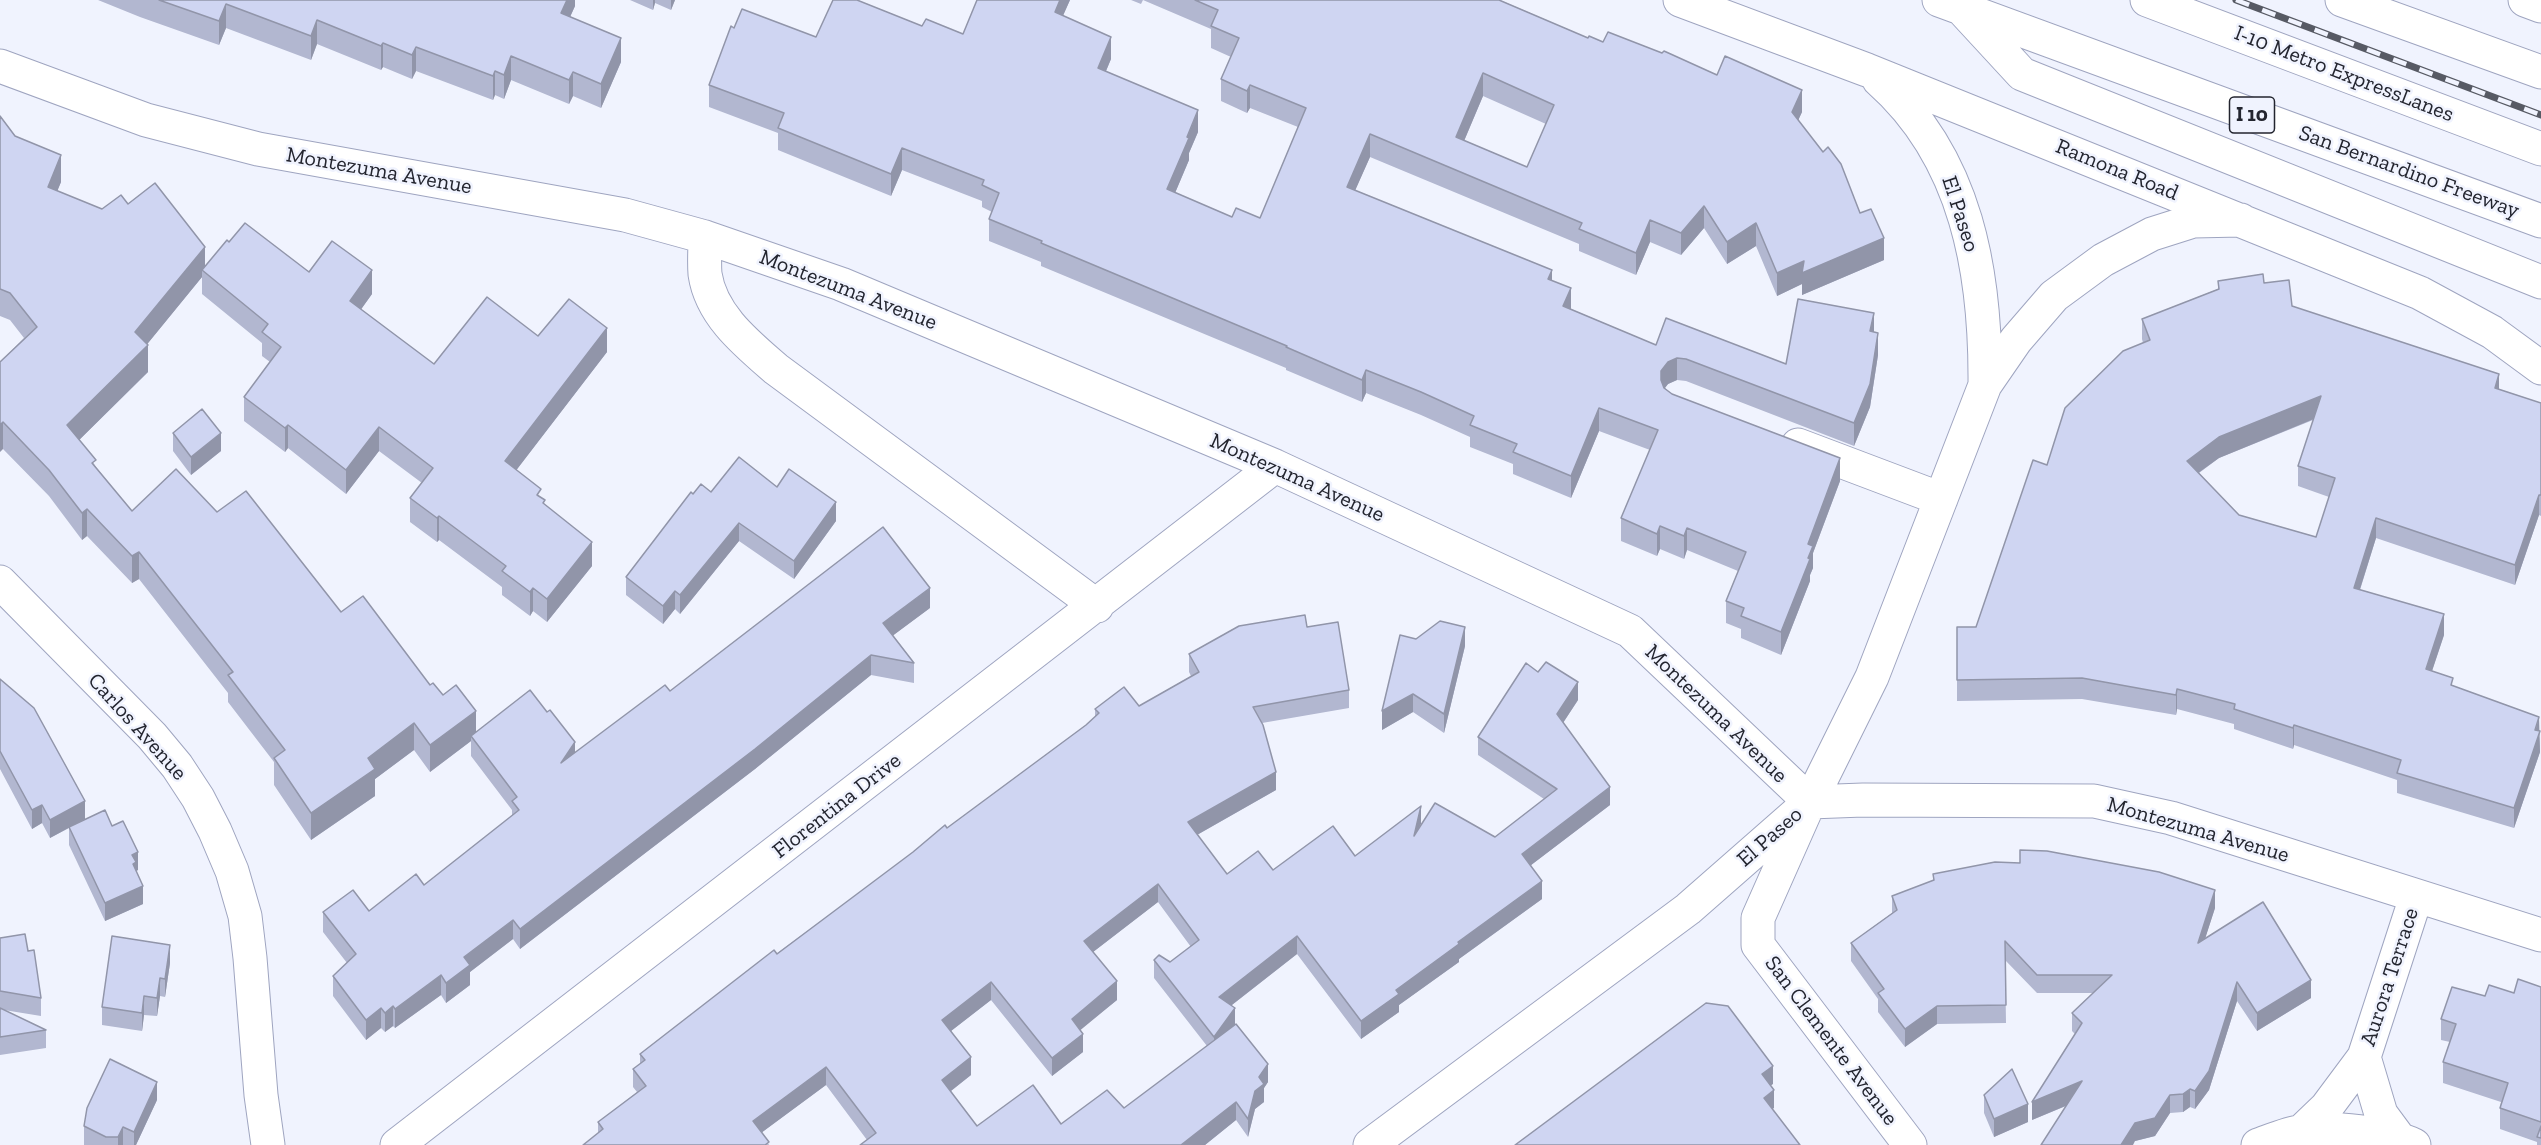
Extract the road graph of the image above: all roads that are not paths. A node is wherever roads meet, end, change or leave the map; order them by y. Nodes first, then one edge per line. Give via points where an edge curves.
1 (1680, 0) edge
2 (2147, 0) edge
3 (2342, 0) edge
4 (2525, 0) edge
5 (1950, 4) edge
6 (2541, 6) edge
7 (0, 66) edge
8 (1867, 70) junction
9 (2541, 72) edge
10 (2541, 149) edge
11 (2241, 220) junction
12 (2541, 221) edge
13 (705, 237) junction
14 (2541, 282) edge
15 (2541, 368) edge
16 (1985, 385) junction
17 (1766, 432) edge
18 (1275, 466) junction
19 (1941, 499) junction
20 (0, 582) edge
21 (1097, 606) junction
22 (1810, 802) junction
23 (2416, 897) junction
24 (2541, 935) edge
25 (2364, 1057) junction
26 (2302, 1131) junction
27 (2406, 1141) edge
28 (268, 1145) edge
29 (397, 1145) edge
30 (1370, 1145) edge
31 (1910, 1145) edge
32 (2258, 1145) edge

1 - 8 main road, Ramona Road
2 - 10 main road, I-10 Metro ExpressLanes
3 - 9 main road
4 - 6 main road
5 - 12 main road, San Bernardino Freeway / I 10
5 - 14 main road via 2022,74
7 - 13 main road, Montezuma Avenue via 203,137 615,213
8 - 11 main road, Ramona Road
8 - 16 main road, El Paseo via 1917,120 1953,180 1981,288
11 - 15 main road, Ramona Road via 2420,292 2492,332
11 - 16 main road, El Paseo via 2193,221 2152,234 2103,260 2054,296 2016,340
13 - 18 main road, Montezuma Avenue via 841,284
13 - 21 main road via 705,275 713,302 749,345
16 - 19 main road, El Paseo
17 - 19 main road
18 - 21 main road, Florentina Drive
18 - 22 main road, Montezuma Avenue via 1630,631
19 - 22 main road, El Paseo via 1872,677
20 - 28 main road, Carlos Avenue via 158,743 193,790 215,831 245,916
21 - 29 main road, Florentina Drive
22 - 23 main road, Montezuma Avenue via 2094,801 2171,818
22 - 30 main road, El Paseo via 1683,913
22 - 31 main road, San Clemente Avenue via 1758,918 1758,945
23 - 24 main road, Montezuma Avenue
23 - 25 main road, Aurora Terrace
25 - 26 main road, Aurora Terrace via 2326,1108
25 - 27 main road via 2381,1114
26 - 27 main road via 2350,1131
26 - 32 main road

